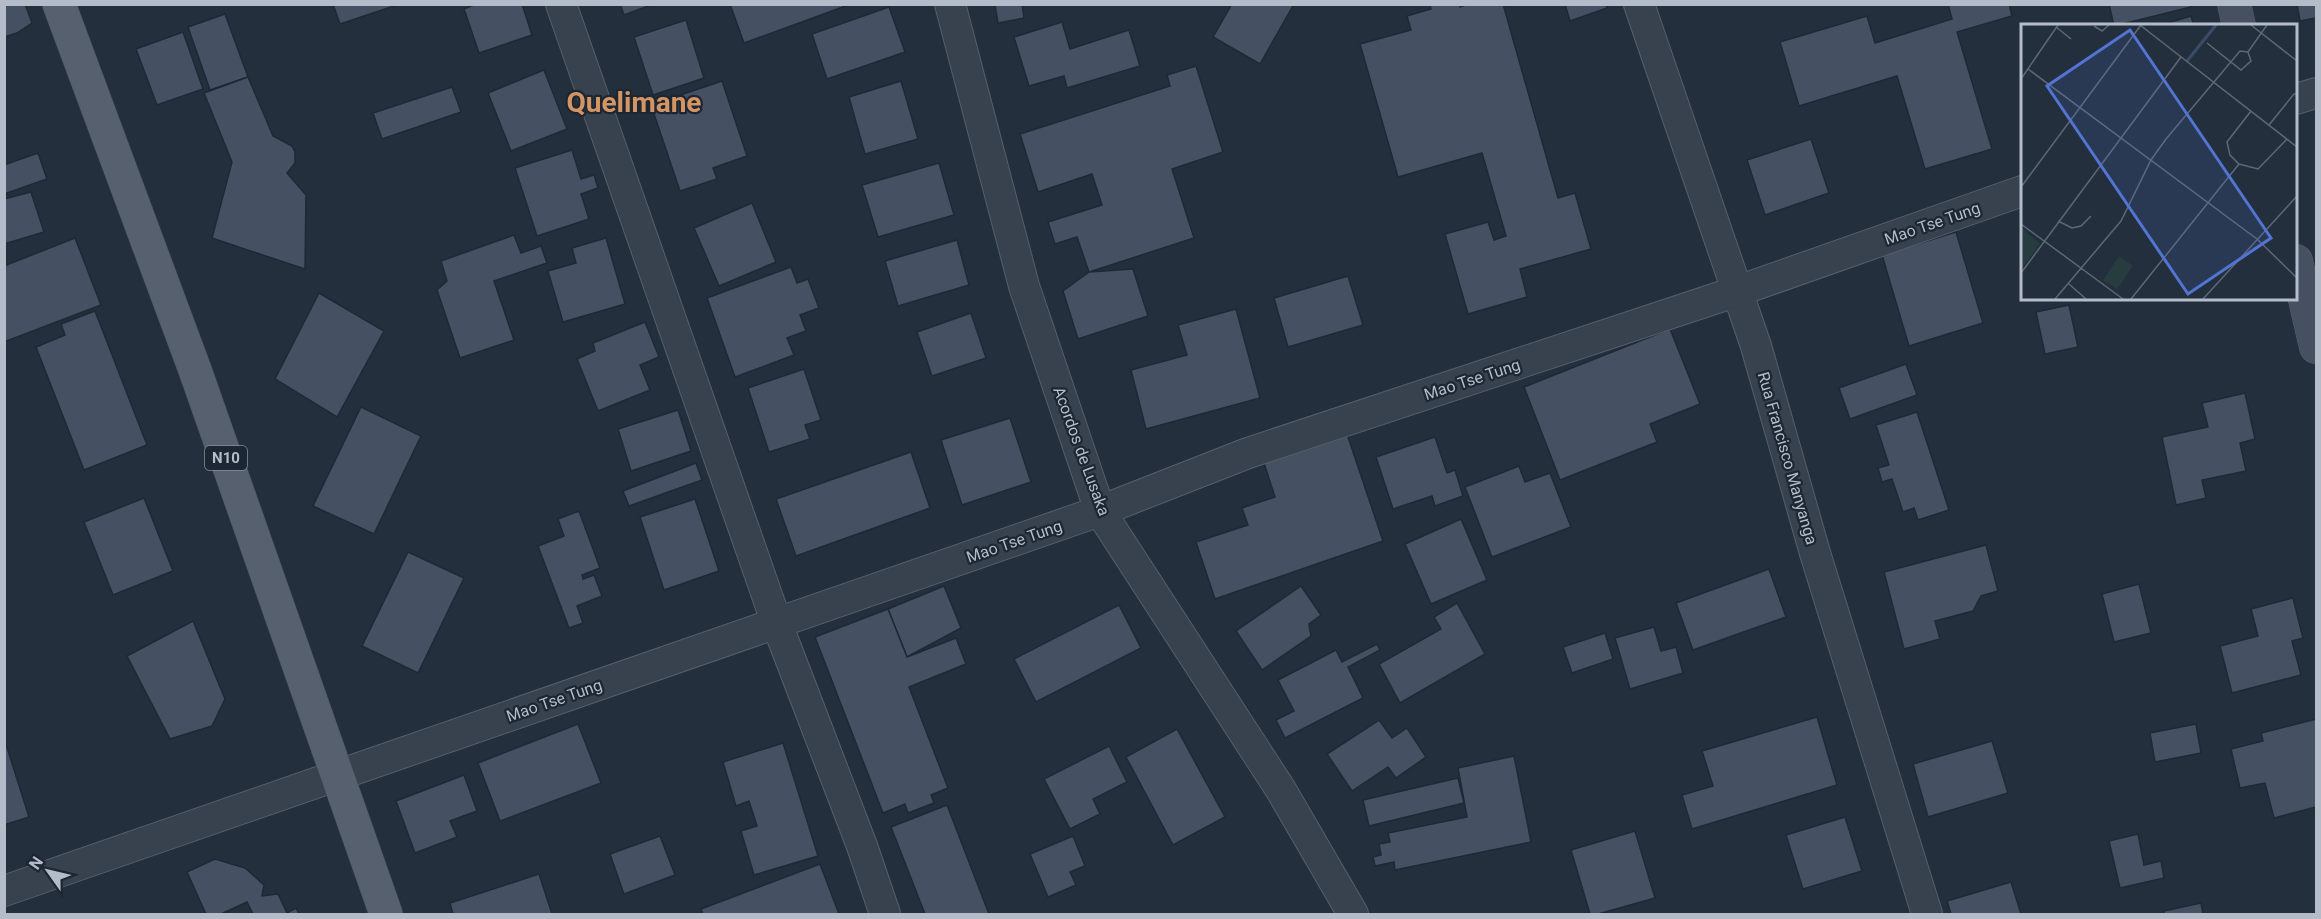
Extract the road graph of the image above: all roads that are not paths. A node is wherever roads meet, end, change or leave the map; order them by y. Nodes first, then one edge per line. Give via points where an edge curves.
1 (59, 4) edge
2 (561, 4) edge
3 (950, 4) edge
4 (1639, 4) edge
5 (2234, 4) edge
6 (2239, 24) edge
7 (2316, 93) edge
8 (2297, 98) edge
9 (2021, 191) edge
10 (2297, 269) edge
11 (1738, 291) junction
12 (2316, 347) edge
13 (1100, 510) junction
14 (777, 624) junction
15 (337, 774) junction
16 (4, 891) edge
17 (386, 915) edge
18 (885, 915) edge
19 (1353, 915) edge
20 (1927, 915) edge

1 - 15 main road, N10 via 195,370
2 - 14 street
3 - 13 street, Acordos de Lusaka via 1024,286
4 - 11 street, Rua Francisco Manyanga
5 - 6 street
7 - 8 street
9 - 11 street, Mao Tse Tung
10 - 12 street
11 - 13 street, Mao Tse Tung via 1248,453
11 - 20 street, Rua Francisco Manyanga
13 - 14 street, Mao Tse Tung
13 - 19 street, Acordos de Lusaka via 1281,790
14 - 15 street, Mao Tse Tung
14 - 18 street
15 - 16 street, Mao Tse Tung
15 - 17 main road, N10

